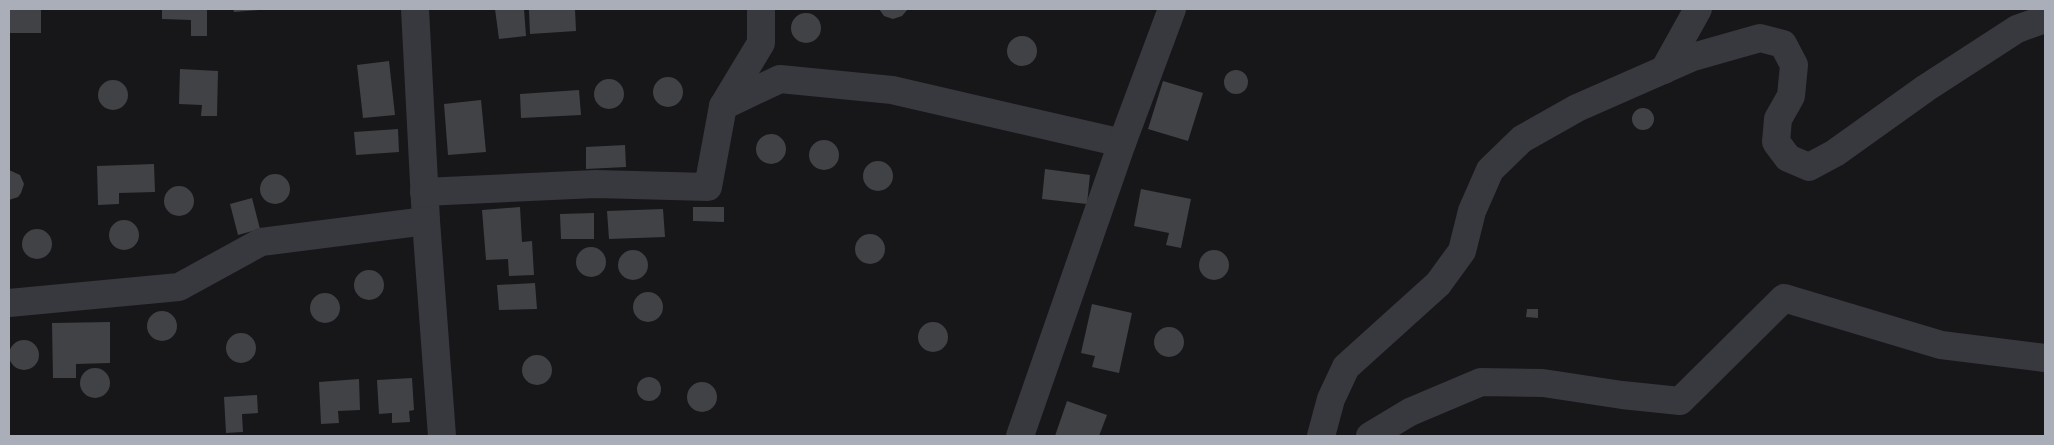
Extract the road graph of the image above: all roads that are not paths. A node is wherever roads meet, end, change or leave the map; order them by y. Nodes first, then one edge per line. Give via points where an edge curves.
1 (415, 9) edge
2 (761, 9) edge
3 (1172, 9) edge
4 (1698, 9) edge
5 (2045, 19) edge
6 (1664, 70) junction
7 (723, 106) junction
8 (1122, 143) junction
9 (424, 192) junction
10 (426, 221) junction
11 (9, 304) edge
12 (2045, 358) edge
13 (442, 436) edge
14 (1020, 436) edge
15 (1321, 436) edge
16 (1370, 436) edge

1 - 9 street
2 - 7 street via 761,43
3 - 8 street
4 - 6 street
5 - 6 street via 2017,29 1835,153 1809,166 1788,158 1776,142 1778,118 1791,96 1794,65 1783,44 1760,38 1693,57
6 - 15 street via 1577,108 1522,139 1490,170 1472,211 1462,251 1438,284 1346,367 1331,399
7 - 8 street via 780,79 845,85 892,90
7 - 9 street via 708,187 596,184
8 - 14 street
9 - 10 street
10 - 11 street via 261,242 179,287
10 - 13 street
12 - 16 street via 1941,345 1784,298 1680,401 1543,383 1482,382 1410,412

